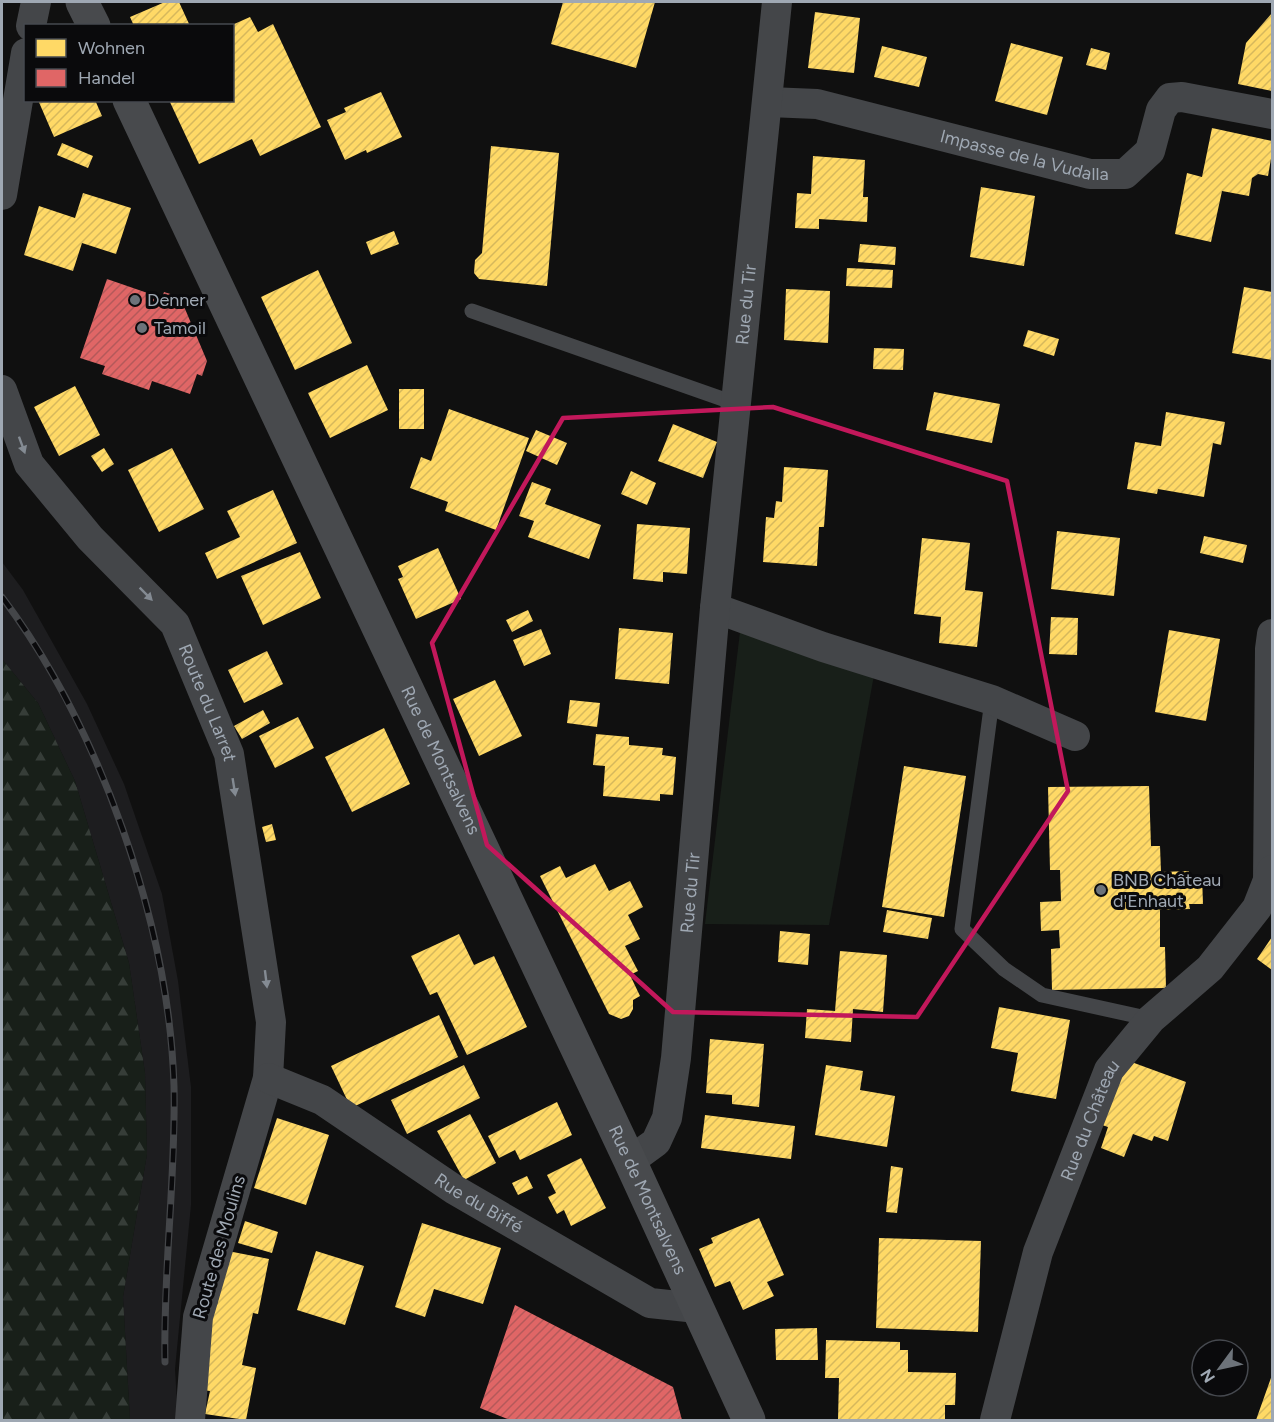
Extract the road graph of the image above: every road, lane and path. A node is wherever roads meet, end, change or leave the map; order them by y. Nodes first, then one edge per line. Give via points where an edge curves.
1 (36, 2) edge
2 (82, 2) edge
3 (777, 2) edge
4 (31, 24) edge
5 (93, 24) edge
6 (24, 65) edge
7 (130, 102) edge
8 (769, 102) junction
9 (1272, 114) edge
10 (2, 195) edge
11 (472, 311) dead end
12 (2, 390) edge
13 (737, 404) junction
14 (715, 608) junction
15 (1272, 634) edge
16 (992, 700) junction
17 (1075, 736) dead end
18 (1270, 876) edge
19 (1151, 1019) junction
20 (268, 1078) junction
21 (630, 1161) junction
22 (697, 1308) junction
23 (190, 1420) edge
24 (750, 1420) edge
25 (995, 1420) edge

1 - 4 street
2 - 5 main road
3 - 8 street, Rue du Tir
6 - 10 street
7 - 21 main road, Rue de Montsalvens
8 - 9 street, Impasse de la Vudalla via 817,104 1090,174 1125,174 1150,151 1161,110 1170,98
8 - 13 street, Rue du Tir
11 - 13 lane
12 -> 20 street, Route du Larret via 29,464 90,538 175,624 229,754 271,1022
13 - 14 street, Rue du Tir
14 - 16 street
14 - 21 street, Rue du Tir via 676,1058 667,1118 656,1143
15 - 18 street
16 - 17 street
16 - 19 lane via 962,929 1004,969 1042,995
18 - 19 street, Rue du Château via 1257,908 1210,968
19 - 25 street, Rue du Château via 1109,1070 1038,1252
20 - 22 street, Rue du Biffé via 321,1100 455,1190 650,1303
20 - 23 street, Route des Moulins via 198,1317
21 - 22 main road, Rue de Montsalvens
22 - 24 main road, Rue de Montsalvens

